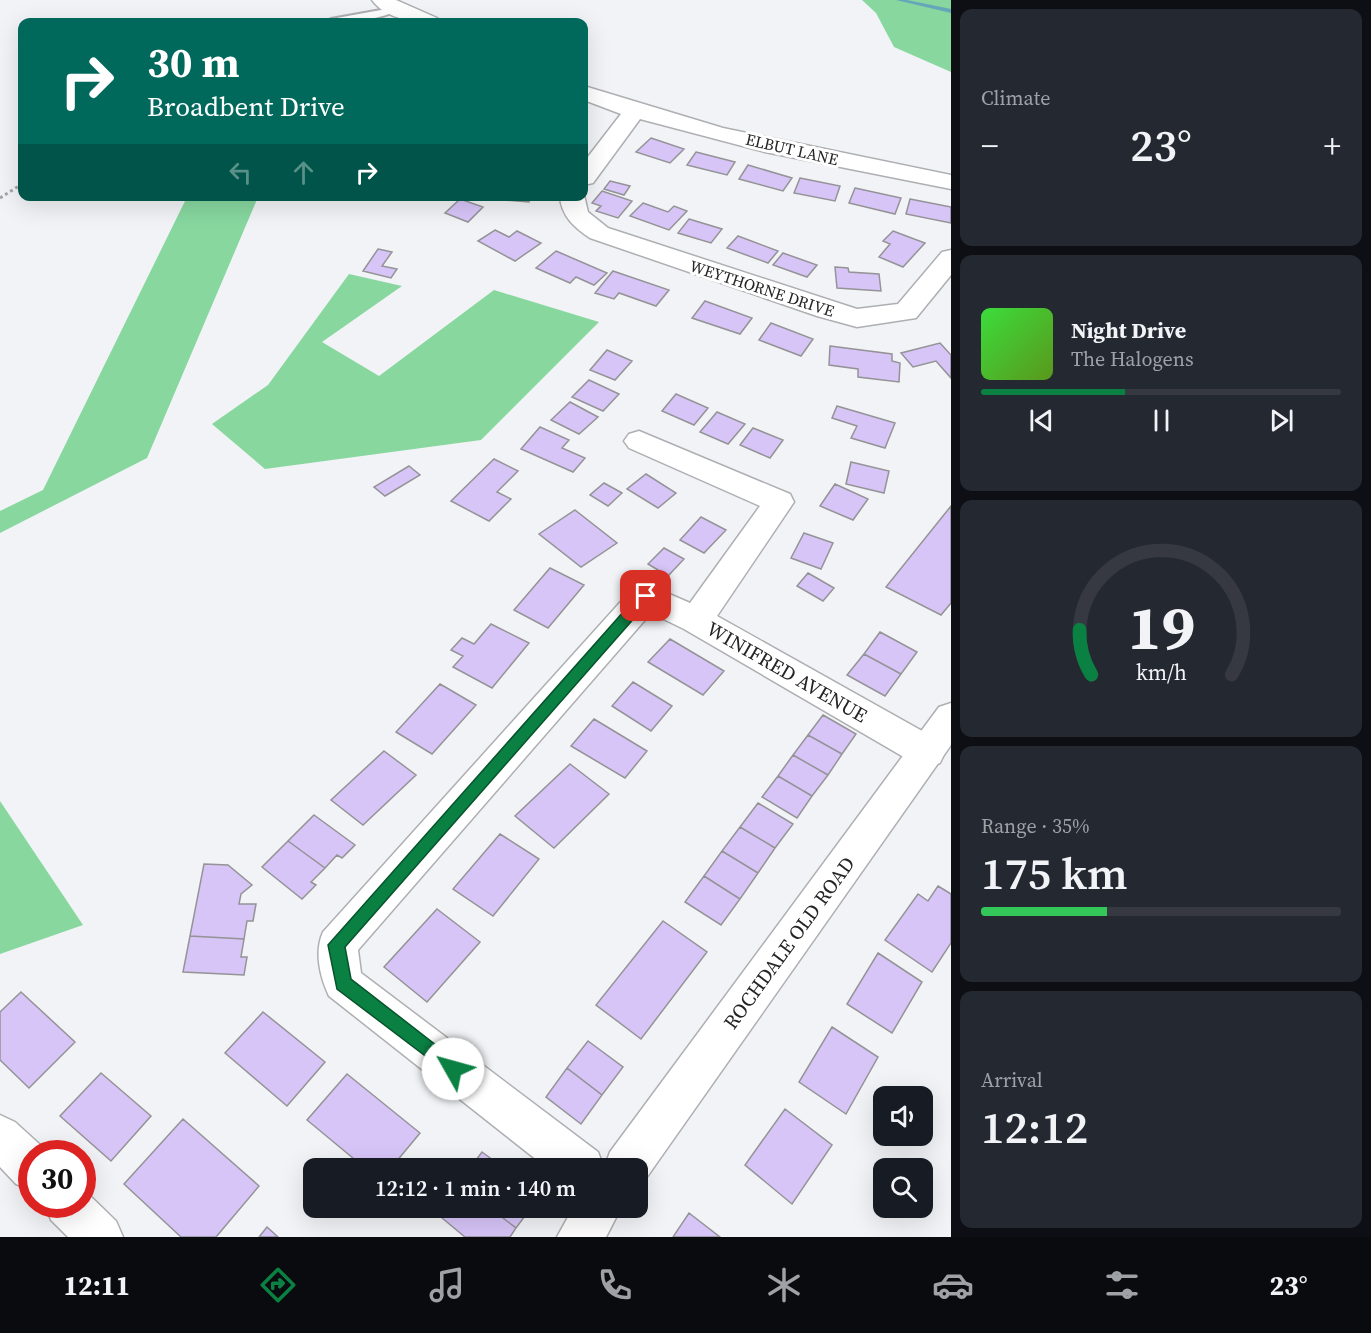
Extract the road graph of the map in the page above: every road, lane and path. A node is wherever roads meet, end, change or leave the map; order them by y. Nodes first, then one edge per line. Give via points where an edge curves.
1 (389, 4) edge
2 (355, 18) edge
3 (421, 18) edge
4 (588, 95) edge
5 (634, 112) junction
6 (588, 173) edge
7 (951, 182) edge
8 (18, 187) edge
9 (0, 198) edge
10 (572, 201) edge
11 (951, 258) edge
12 (639, 441) dead end
13 (696, 620) junction
14 (951, 717) edge
15 (927, 752) junction
16 (0, 1137) edge
17 (18, 1154) edge
18 (569, 1158) edge
19 (633, 1158) edge
20 (82, 1218) edge
21 (592, 1218) edge
22 (100, 1237) edge
23 (580, 1237) edge

1 - 2 lane via 384,13
1 - 3 street
4 - 5 street, ELBUT LANE
5 - 6 street
5 - 7 street, ELBUT LANE via 806,154
8 - 9 path
10 - 11 street, WEYTHORNE DRIVE via 572,209 600,233 857,318 906,312
12 - 13 street via 779,502
13 - 15 street, WINIFRED AVENUE
13 - 18 street, WINIFRED AVENUE via 646,596 337,945 343,983
14 - 15 street, ROCHDALE OLD ROAD
15 - 19 street, ROCHDALE OLD ROAD
16 - 17 street
20 - 22 street
21 - 23 street

